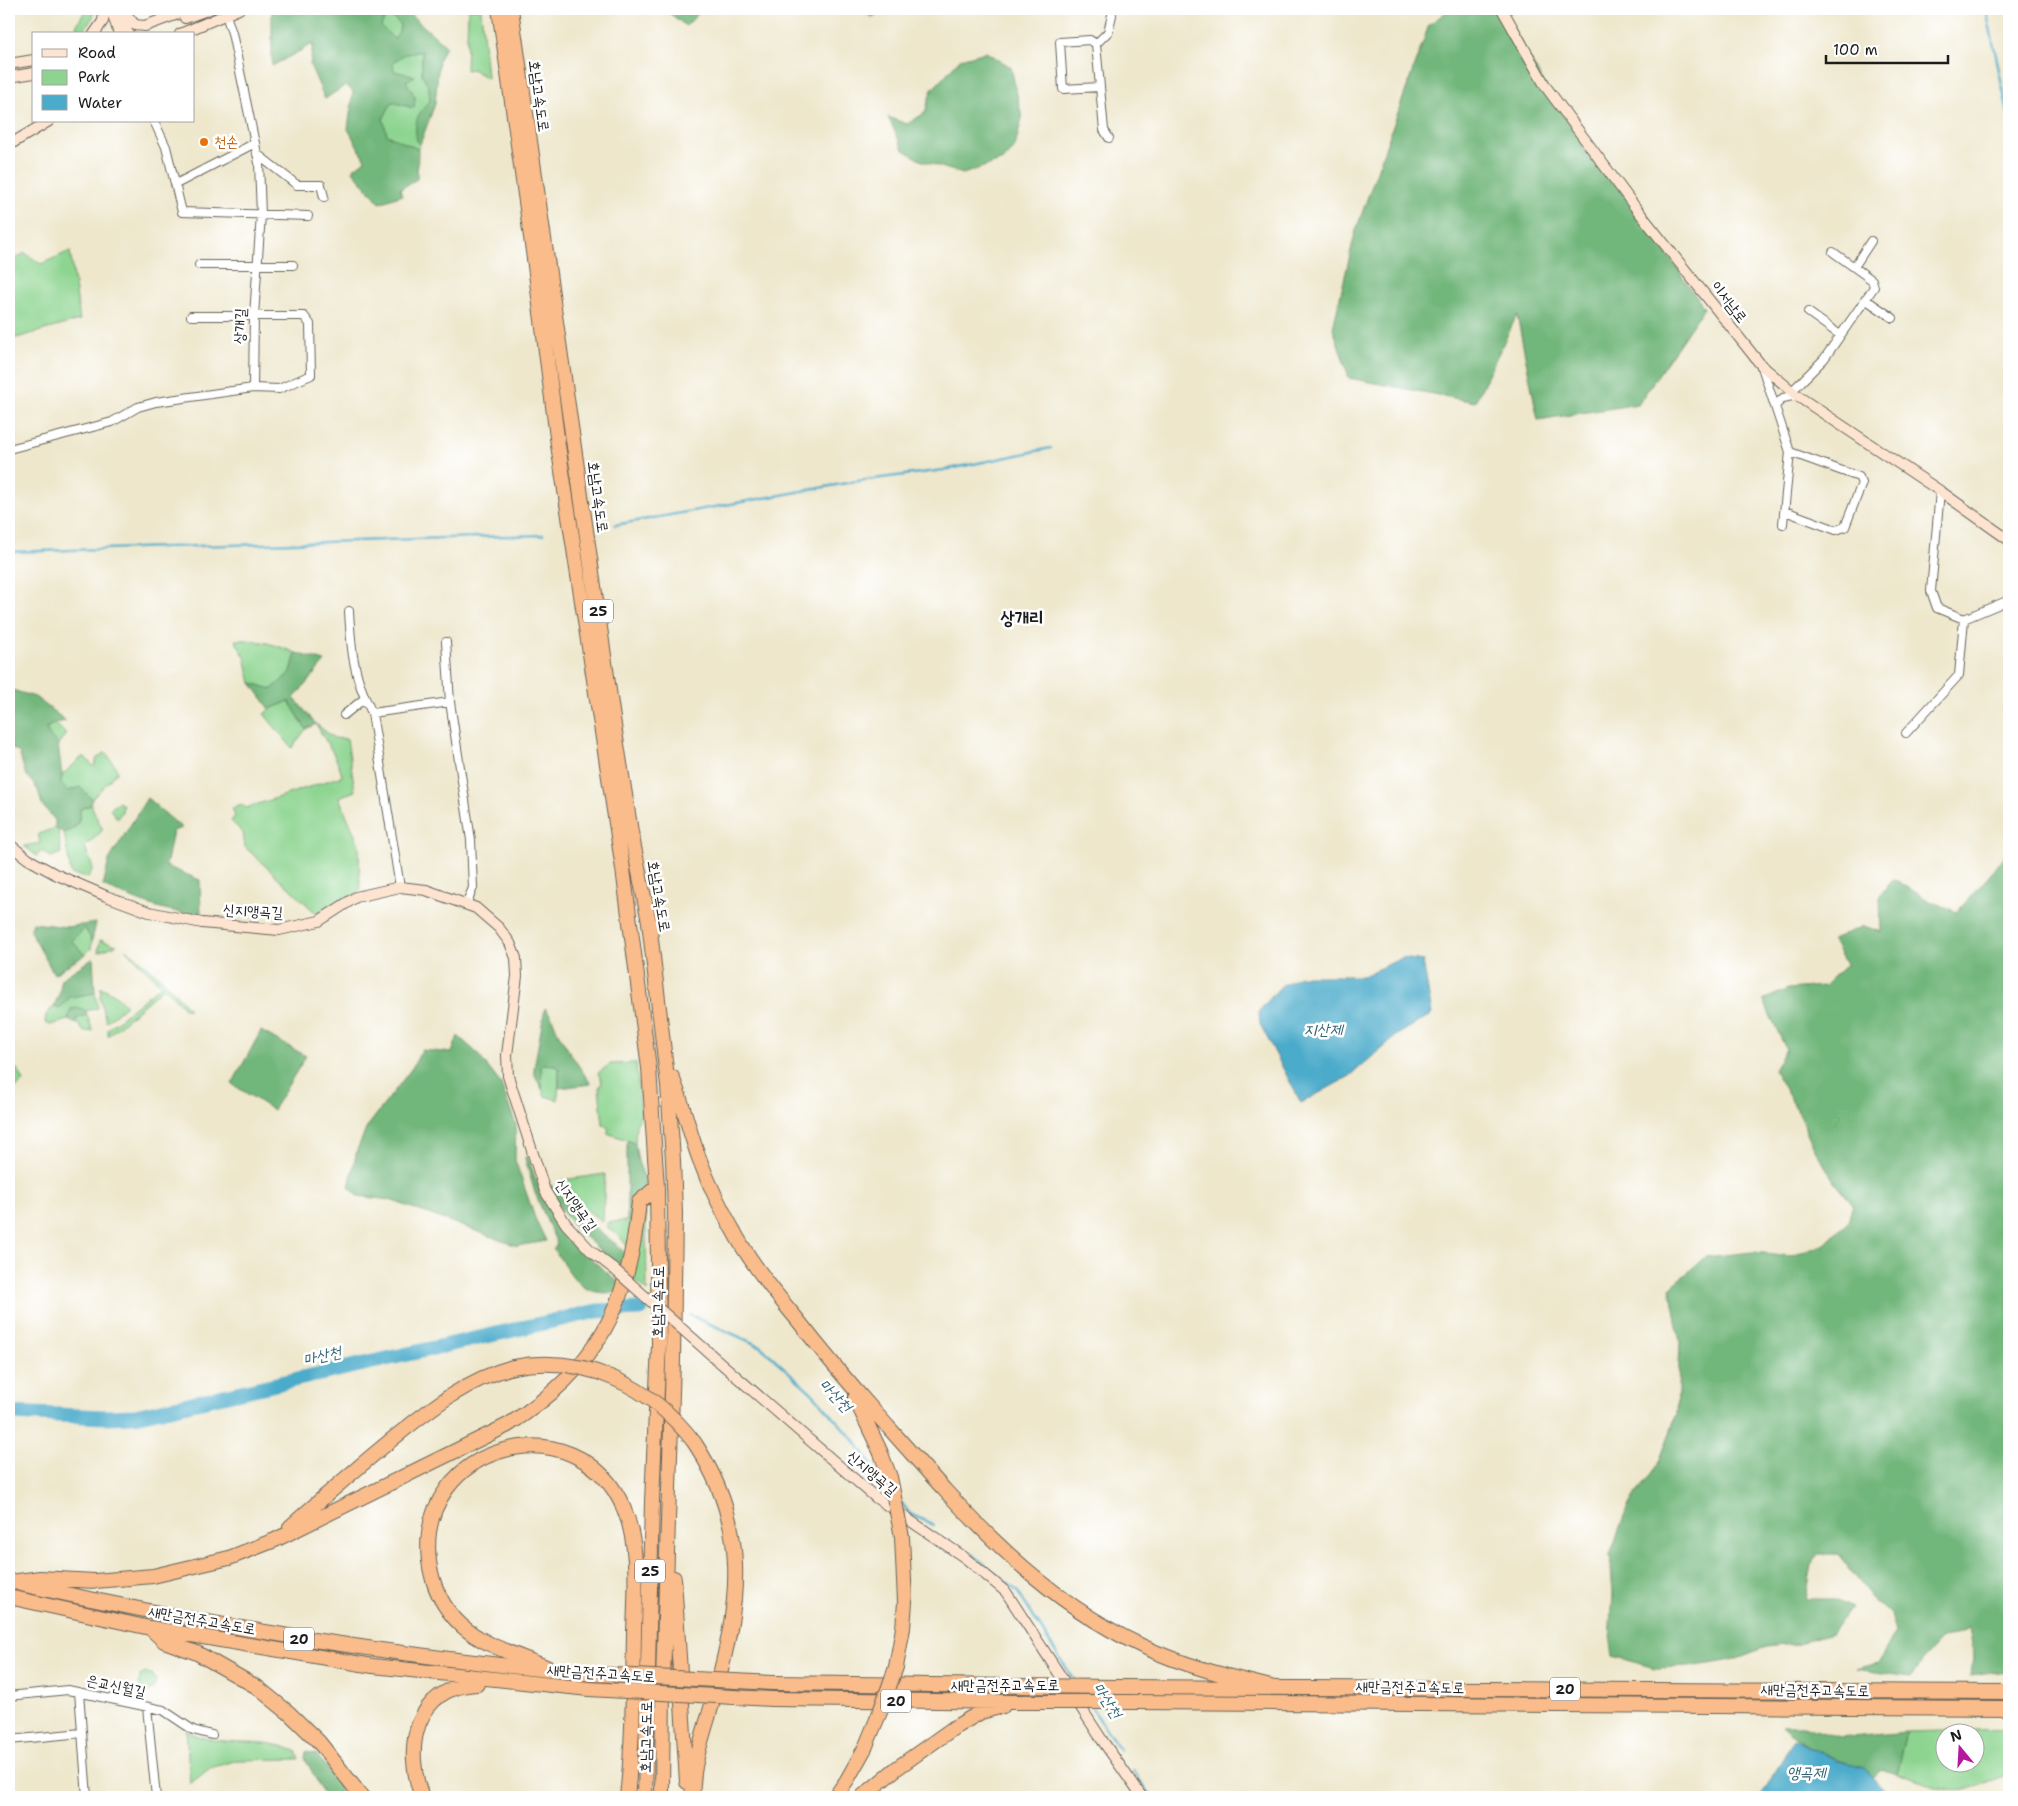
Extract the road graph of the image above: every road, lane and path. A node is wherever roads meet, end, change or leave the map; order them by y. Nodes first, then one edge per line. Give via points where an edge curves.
1 (104, 9) edge
2 (111, 9) edge
3 (191, 9) edge
4 (210, 9) edge
5 (239, 9) edge
6 (499, 9) edge
7 (511, 9) edge
8 (1502, 9) edge
9 (121, 11) edge
10 (226, 15) junction
11 (1112, 15) dead end
12 (95, 32) edge
13 (118, 32) edge
14 (127, 32) edge
15 (146, 32) edge
16 (185, 32) edge
17 (1096, 44) junction
18 (32, 60) edge
19 (9, 64) edge
20 (32, 73) edge
21 (9, 77) edge
22 (1100, 87) junction
23 (47, 122) edge
24 (154, 122) edge
25 (1110, 138) dead end
26 (256, 143) junction
27 (9, 145) edge
28 (257, 154) junction
29 (176, 184) junction
30 (324, 197) dead end
31 (261, 214) junction
32 (308, 216) dead end
33 (1871, 241) dead end
34 (1833, 252) dead end
35 (199, 265) dead end
36 (258, 265) junction
37 (293, 265) dead end
38 (1854, 267) junction
39 (1865, 299) junction
40 (1808, 312) dead end
41 (191, 316) dead end
42 (254, 316) junction
43 (1893, 318) dead end
44 (1840, 335) junction
45 (1762, 365) junction
46 (253, 388) junction
47 (1794, 393) junction
48 (1776, 405) junction
49 (9, 449) edge
50 (1790, 452) junction
51 (1940, 491) junction
52 (1784, 511) junction
53 (1783, 524) dead end
54 (2009, 540) edge
55 (2009, 600) edge
56 (349, 611) dead end
57 (1964, 619) junction
58 (446, 642) dead end
59 (365, 698) junction
60 (450, 702) junction
61 (372, 713) junction
62 (344, 715) dead end
63 (1906, 733) dead end
64 (9, 844) edge
65 (400, 887) junction
66 (466, 904) junction
67 (665, 1060) junction
68 (657, 1187) junction
69 (836, 1368) junction
70 (654, 1463) junction
71 (669, 1493) junction
72 (275, 1540) junction
73 (636, 1568) junction
74 (10, 1582) edge
75 (9, 1597) edge
76 (150, 1628) junction
77 (553, 1670) junction
78 (512, 1682) junction
79 (1275, 1688) junction
80 (79, 1692) junction
81 (2009, 1692) edge
82 (9, 1696) edge
83 (1020, 1702) junction
84 (147, 1707) junction
85 (2009, 1708) edge
86 (82, 1733) junction
87 (212, 1736) dead end
88 (9, 1740) edge
89 (633, 1743) junction
90 (88, 1797) edge
91 (156, 1797) edge
92 (362, 1797) edge
93 (422, 1797) edge
94 (617, 1797) edge
95 (627, 1797) edge
96 (645, 1797) edge
97 (662, 1797) edge
98 (688, 1797) edge
99 (692, 1797) edge
100 (834, 1797) edge
101 (862, 1797) edge
102 (1142, 1797) edge

1 - 12 street via 103,21
2 - 13 street
3 - 9 street via 145,26 135,24
4 - 15 street
5 - 10 street
6 - 68 highway, 호남고속도로 / 25 via 560,454 628,908 649,1068
7 - 67 highway, 호남고속도로 / 25 via 615,732 649,922
8 - 45 street, 이서남로 via 1546,87 1737,337
9 - 14 street
10 - 16 street
10 - 26 street, 상개길
11 - 17 street via 1108,32
17 - 22 street
17 - 22 street via 1090,40 1060,42 1063,89
18 - 19 street
20 - 21 street
22 - 25 street via 1104,130
23 - 27 street
24 - 29 street via 166,146
26 - 28 street, 상개길
26 - 29 street
28 - 30 street via 297,185 321,185
28 - 31 street, 상개길
29 - 31 street via 182,212
31 - 32 street
31 - 36 street, 상개길
33 - 38 street
34 - 38 street
35 - 36 street
36 - 37 street
36 - 42 street, 상개길
38 - 39 street via 1872,280 1874,287
39 - 43 street
39 - 44 street
40 - 44 street
41 - 42 street
42 - 46 street, 상개길
42 - 46 street via 304,316 310,324 311,376 279,388
44 - 47 street
45 - 47 street, 이서남로
45 - 48 street
46 - 49 street via 156,402 138,407 112,422
47 - 48 street
47 - 51 street, 이서남로
48 - 50 street
50 - 52 street
50 - 52 street via 1859,477 1862,483 1845,527 1836,530
51 - 54 street, 이서남로
51 - 57 street via 1931,591 1937,608
52 - 53 street
55 - 57 street
56 - 59 street via 354,666
57 - 63 street via 1959,675
58 - 60 street
59 - 61 street
59 - 62 street
60 - 61 street
60 - 66 street via 471,840 473,888
61 - 65 street
64 - 65 street, 신지앵곡길 via 55,874 106,896 149,912 202,923 279,930 319,921 356,897
65 - 66 street, 신지앵곡길 via 426,890
66 - 102 street, 신지앵곡길, bridge via 476,908 499,928 516,958 508,1076 545,1191 566,1224 590,1251 875,1497 964,1557 1006,1592
67 - 69 highway via 710,1186 738,1239 757,1269
67 - 71 highway, 호남고속도로 / 25 via 675,1213
68 - 70 highway, 호남고속도로 / 25 via 659,1344
68 - 72 highway via 639,1202 636,1232 619,1301 603,1334 564,1384 508,1425
69 - 79 highway via 985,1533 1072,1605 1108,1629 1178,1661
69 - 100 highway, bridge via 861,1408 890,1477 902,1536 905,1602 896,1667 880,1712 865,1748
70 - 73 highway
70 - 96 highway, 호남고속도로 / 25
71 - 97 highway, 호남고속도로 / 25
71 - 98 highway
72 - 74 highway via 229,1558 153,1576 95,1581 40,1578
72 - 99 highway, bridge via 426,1412 486,1376 513,1367 560,1363 584,1368 636,1390 686,1431 714,1474 735,1550 736,1581 725,1659 694,1767
73 - 77 highway via 625,1510 616,1494 595,1469 572,1455 546,1447 510,1447 473,1462 448,1486 434,1510 428,1538 430,1571 444,1605 462,1625 491,1644
73 - 89 highway
74 - 77 highway, 새만금전주고속도로 / 20 via 290,1638 444,1660
75 - 76 highway, 새만금전주고속도로 / 20
76 - 78 highway, 새만금전주고속도로 / 20 via 372,1666
76 - 92 highway via 164,1641 225,1668 276,1702 319,1742
77 - 79 highway, 새만금전주고속도로 / 20, bridge via 774,1683
78 - 83 highway, 새만금전주고속도로 / 20, bridge via 772,1699
78 - 93 highway via 462,1684 430,1703 415,1734 412,1758
79 - 81 highway, 새만금전주고속도로 / 20
80 - 82 street, 은교신월길 via 68,1690
80 - 84 street, 은교신월길
80 - 86 street
83 - 85 highway, 새만금전주고속도로 / 20, bridge
83 - 101 highway via 980,1712 955,1727
84 - 87 street, 은교신월길 via 163,1710 193,1730
84 - 91 street
86 - 88 street
86 - 90 street
89 - 94 highway
89 - 95 highway

